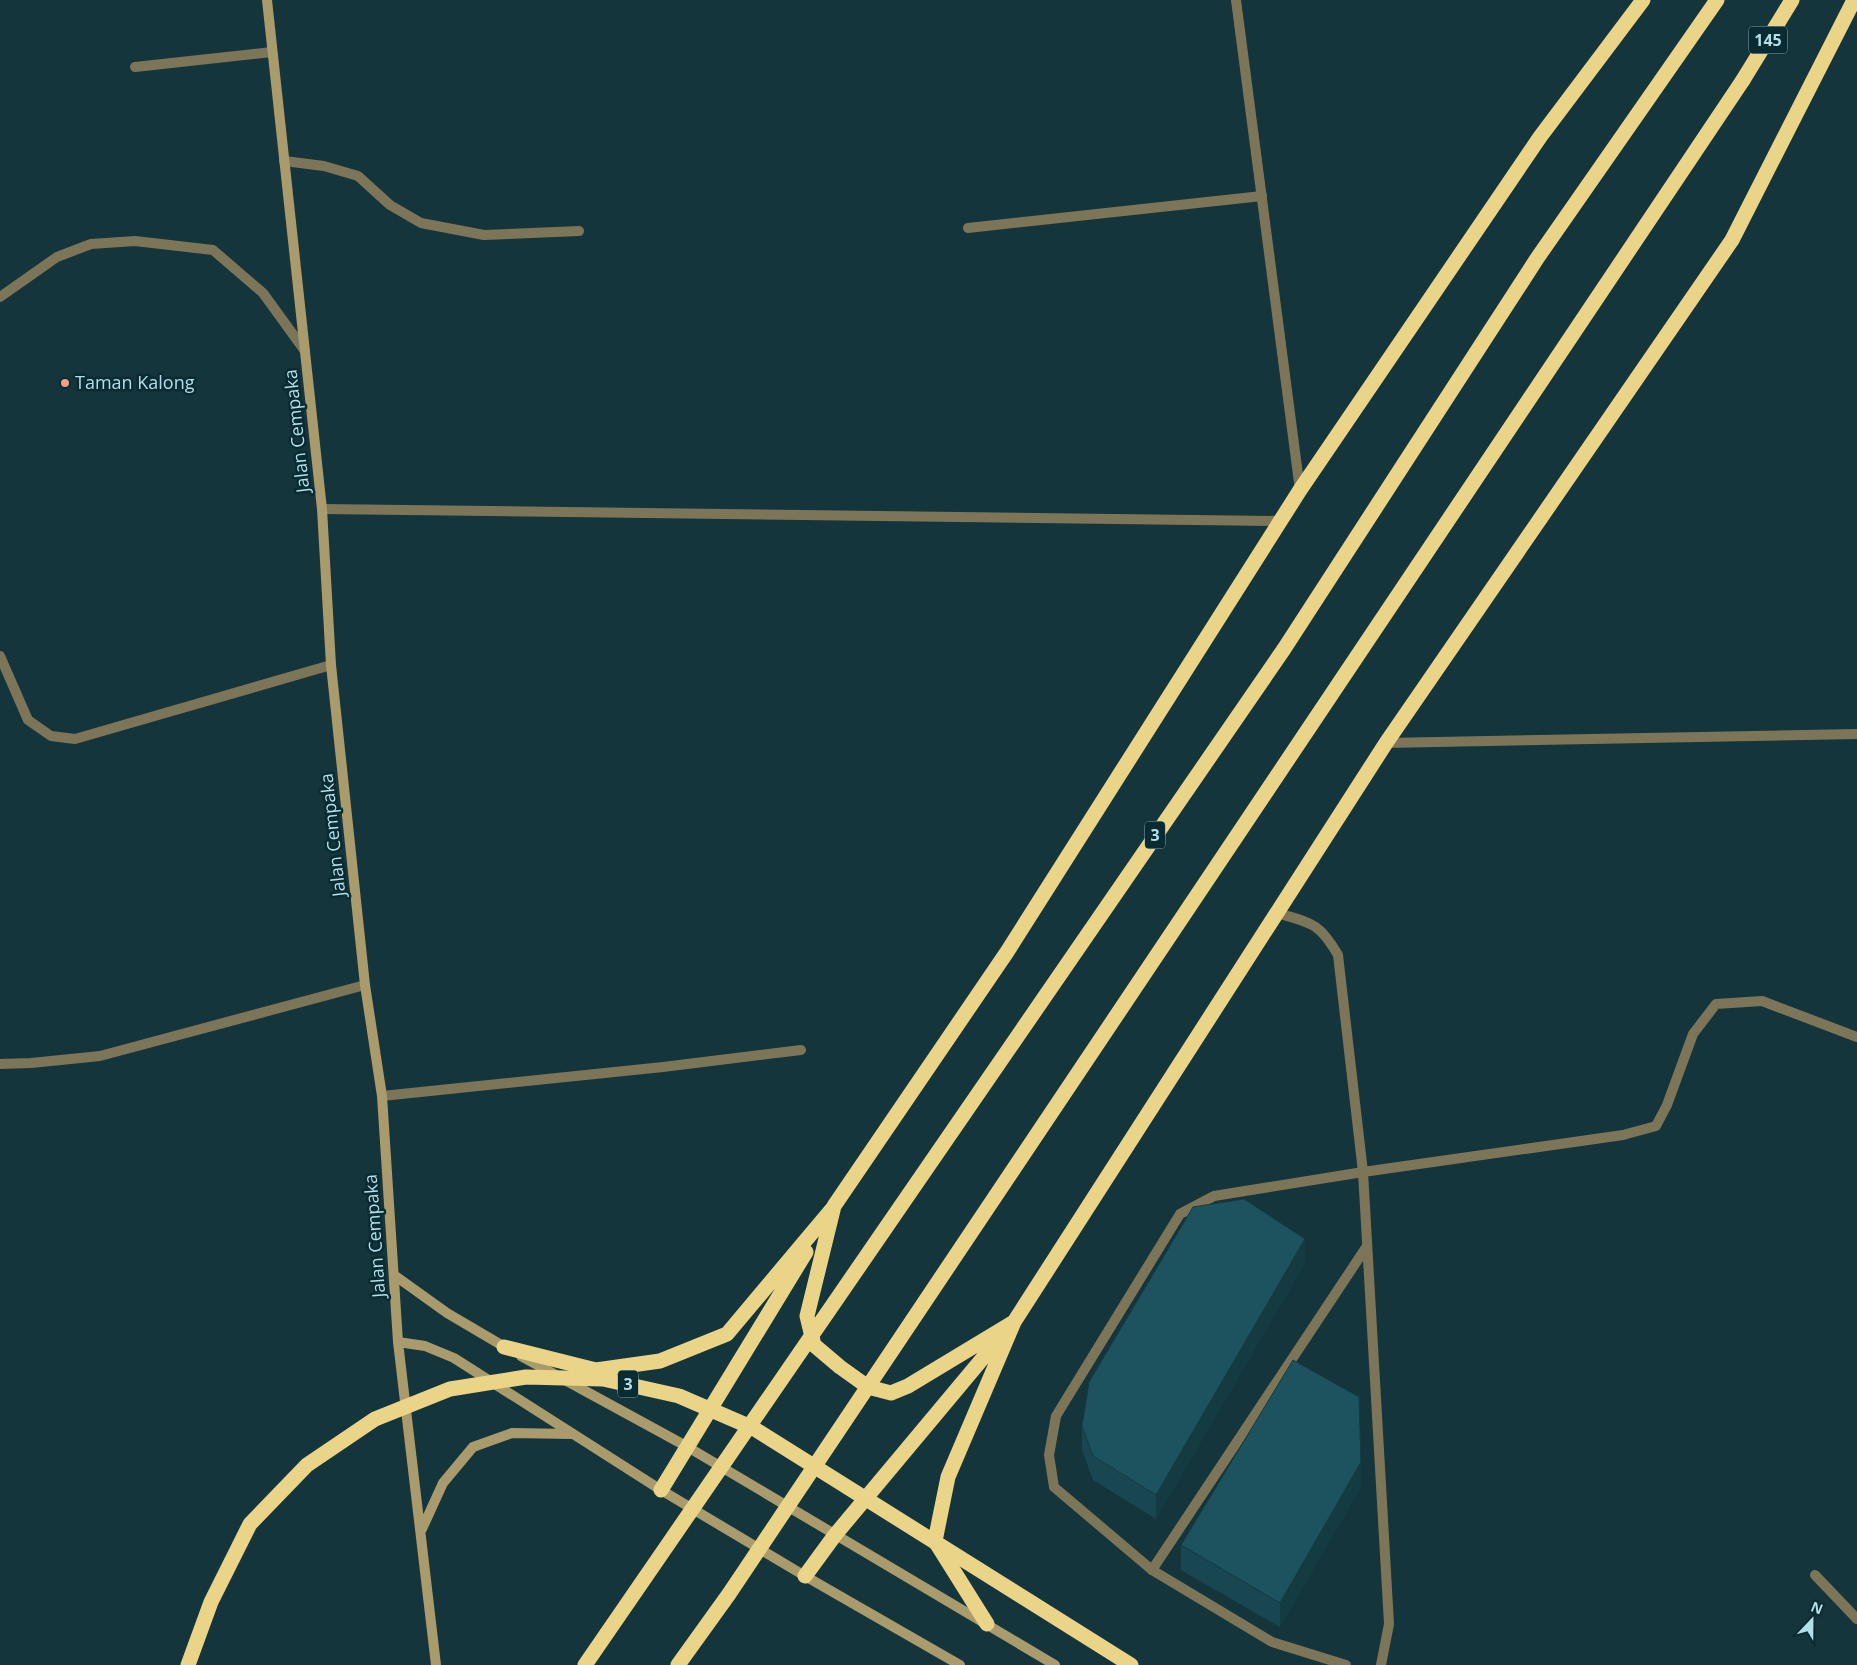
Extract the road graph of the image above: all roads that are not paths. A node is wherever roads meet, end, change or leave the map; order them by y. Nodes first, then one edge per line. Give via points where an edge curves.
1 (267, 0) edge
2 (1236, 0) edge
3 (1643, 0) edge
4 (1717, 0) edge
5 (1792, 0) edge
6 (1854, 0) edge
7 (272, 52) junction
8 (135, 67) dead end
9 (284, 161) junction
10 (1262, 196) junction
11 (968, 228) dead end
12 (579, 231) dead end
13 (0, 297) edge
14 (305, 351) junction
15 (1300, 490) junction
16 (322, 509) junction
17 (1280, 521) junction
18 (0, 656) edge
19 (331, 665) junction
20 (1856, 734) edge
21 (1386, 743) junction
22 (1276, 913) junction
23 (365, 985) junction
24 (1857, 1036) edge
25 (801, 1050) dead end
26 (0, 1064) edge
27 (382, 1096) junction
28 (1364, 1172) junction
29 (834, 1206) junction
30 (1367, 1246) junction
31 (394, 1275) junction
32 (1014, 1322) junction
33 (398, 1342) junction
34 (504, 1347) junction
35 (572, 1434) junction
36 (686, 1446) junction
37 (661, 1490) junction
38 (422, 1530) junction
39 (836, 1535) junction
40 (1152, 1570) junction
41 (805, 1576) junction
42 (1815, 1576) dead end
43 (1857, 1619) edge
44 (987, 1624) junction
45 (188, 1665) edge
46 (436, 1665) edge
47 (585, 1665) edge
48 (678, 1665) edge
49 (960, 1665) edge
50 (1055, 1665) edge
51 (1131, 1665) edge
52 (1346, 1665) edge
53 (1381, 1665) edge

1 - 7 street, Jalan Cempaka
2 - 10 street
3 - 15 highway via 1540,136
4 - 47 highway, 3, bridge via 1538,258 1272,665
5 - 48 highway, 145, bridge via 1743,80
6 - 21 highway via 1732,240
7 - 8 street
7 - 9 street, Jalan Cempaka
9 - 12 street via 324,166 358,176 390,205 421,223 484,235
9 - 14 street, Jalan Cempaka
10 - 11 street
10 - 15 street
13 - 14 street via 57,257 91,244 135,241 213,250 263,293
14 - 16 street, Jalan Cempaka
15 - 17 highway
16 - 17 street
16 - 19 street, Jalan Cempaka
17 - 29 highway via 1007,952
18 - 19 street via 28,720 51,736 75,739
19 - 23 street, Jalan Cempaka
20 - 21 street
21 - 22 highway
22 - 28 street via 1311,923 1328,938 1338,955
22 - 32 highway
23 - 26 street via 100,1056
23 - 27 street, Jalan Cempaka
24 - 28 street via 1762,1000 1716,1004 1693,1034 1668,1105 1656,1126 1623,1135
25 - 27 street
27 - 31 street, Jalan Cempaka
28 - 30 street
28 - 40 street via 1214,1196 1180,1214 1056,1416 1049,1455 1054,1487
29 - 32 highway via 807,1316 814,1345 868,1387 891,1393
29 - 34 highway via 727,1334 660,1361 596,1370
29 - 36 highway
30 - 40 street
30 - 53 street via 1389,1624
31 - 33 street, Jalan Cempaka
31 - 34 street via 447,1313
32 - 39 highway
32 - 44 highway via 948,1477 935,1541
33 - 35 street via 424,1346 454,1358
33 - 38 street, Jalan Cempaka
34 - 36 street
35 - 37 street
35 - 38 street via 512,1433 473,1447 443,1483
36 - 37 highway
36 - 39 street
37 - 41 street
38 - 46 street, Jalan Cempaka
39 - 41 highway
39 - 44 street
40 - 52 street via 1272,1642
41 - 49 street
42 - 43 street
44 - 50 street
45 - 51 highway, 3, bridge via 211,1602 250,1524 307,1465 375,1419 450,1389 526,1377 603,1379 679,1396 752,1428

